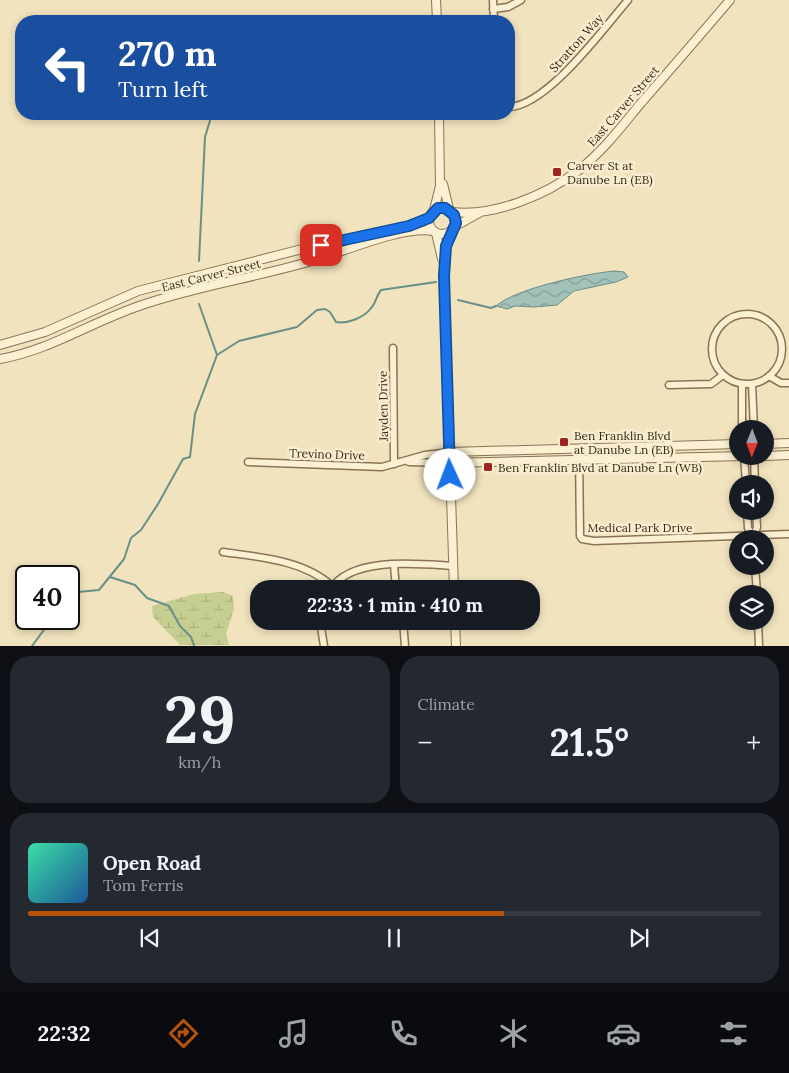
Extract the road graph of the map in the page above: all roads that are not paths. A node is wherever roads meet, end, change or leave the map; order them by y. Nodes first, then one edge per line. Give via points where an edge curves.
1 (436, 0) edge
2 (493, 0) edge
3 (521, 0) edge
4 (628, 0) edge
5 (730, 0) edge
6 (494, 9) junction
7 (437, 15) edge
8 (494, 15) edge
9 (515, 106) edge
10 (440, 120) edge
11 (441, 167) junction
12 (434, 210) junction
13 (450, 210) junction
14 (486, 210) junction
15 (429, 218) junction
16 (453, 229) junction
17 (434, 232) junction
18 (444, 276) junction
19 (0, 345) edge
20 (393, 348) dead end
21 (0, 359) edge
22 (724, 375) junction
23 (769, 376) junction
24 (789, 383) edge
25 (742, 384) junction
26 (752, 384) junction
27 (669, 386) dead end
28 (742, 420) edge
29 (754, 420) edge
30 (789, 443) edge
31 (729, 444) edge
32 (774, 444) edge
33 (579, 449) junction
34 (450, 452) junction
35 (789, 455) edge
36 (729, 456) edge
37 (774, 456) edge
38 (579, 461) junction
39 (248, 462) dead end
40 (405, 462) junction
41 (450, 463) junction
42 (394, 464) junction
43 (789, 534) edge
44 (774, 536) edge
45 (729, 538) edge
46 (223, 552) dead end
47 (394, 565) junction
48 (453, 566) junction
49 (322, 580) edge
50 (342, 580) edge
51 (395, 580) edge
52 (454, 580) edge
53 (321, 630) edge
54 (404, 630) edge
55 (455, 630) edge
56 (759, 630) edge
57 (324, 646) edge
58 (405, 646) edge
59 (456, 646) edge
60 (760, 646) edge

1 - 7 street
2 - 6 street
3 - 6 street via 508,7
4 - 9 street, Stratton Way via 556,82 525,103
5 - 14 street, East Carver Street via 589,161 546,190
6 - 8 street
10 - 11 street
11 - 12 street via 439,196
11 - 13 street
12 - 13 street
12 - 15 street
13 - 14 street, East Carver Street
13 - 16 street via 456,219
14 - 16 street, East Carver Street
15 - 17 street
15 - 19 street, East Carver Street via 391,231 306,248 138,291 45,332
16 - 17 street via 444,235
16 - 18 street via 446,246
17 - 18 street
17 - 21 street, East Carver Street via 419,230 144,304 60,342
18 - 34 street
20 - 42 street, Jayden Drive
22 - 23 street via 714,362 713,338 728,320 751,314 773,326 780,340 781,356
22 - 25 street
22 - 27 street via 712,384
23 - 24 street via 781,383
23 - 26 street
25 - 26 street
25 - 28 street
26 - 29 street
30 - 32 street
31 - 33 street
33 - 34 street
33 - 38 street, Medical Park Drive
34 - 40 street, Trevino Drive
34 - 41 street
35 - 37 street
36 - 38 street
38 - 41 street
38 - 45 street, Medical Park Drive via 582,539
39 - 42 street, Trevino Drive via 358,467
40 - 41 street, Trevino Drive
40 - 42 street, Trevino Drive
41 - 48 street
43 - 44 street, Medical Park Drive
46 - 49 street via 292,565
47 - 48 street
47 - 50 street via 357,570
47 - 51 street
48 - 52 street
53 - 57 street
54 - 58 street
55 - 59 street
56 - 60 street

